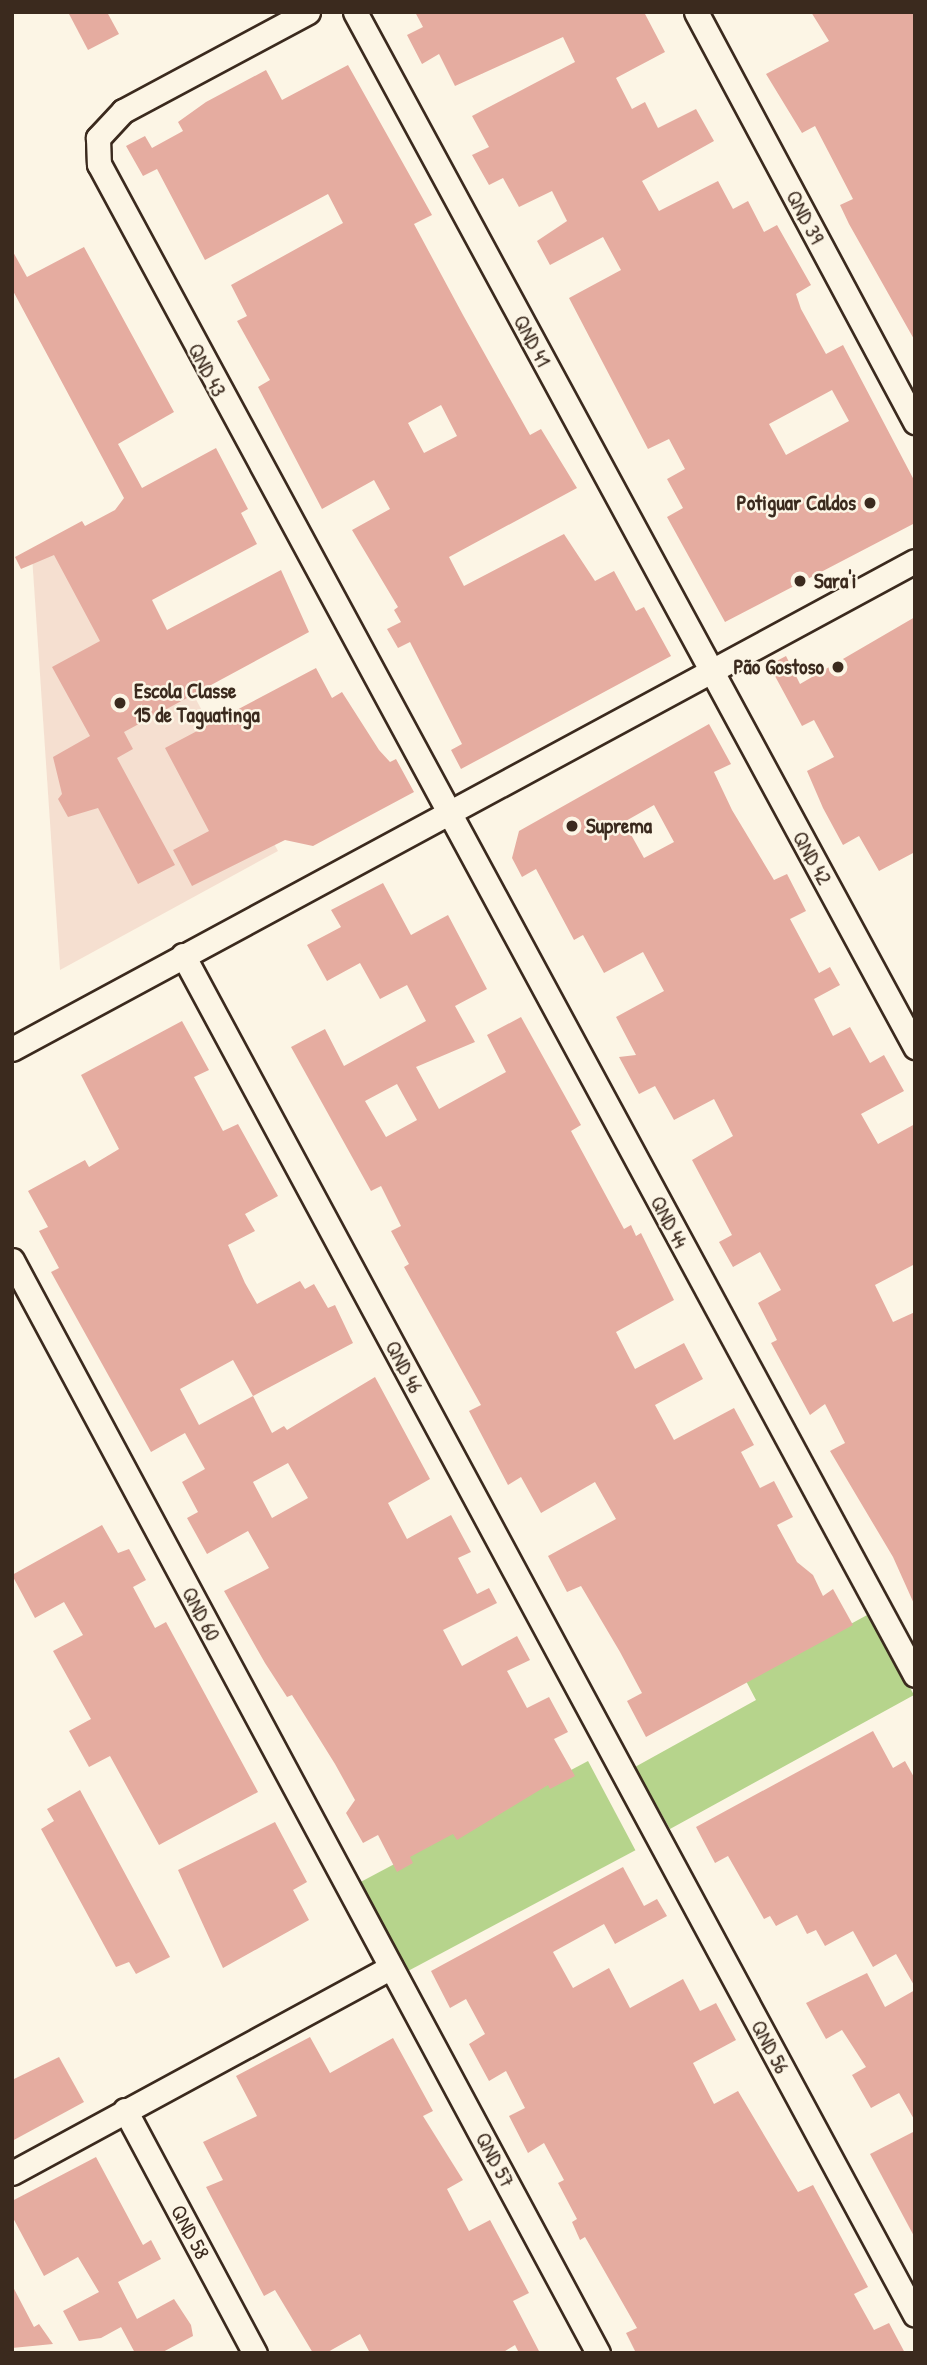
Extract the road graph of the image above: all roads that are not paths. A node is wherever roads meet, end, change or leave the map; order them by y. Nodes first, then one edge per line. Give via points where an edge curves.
1 (308, 12) edge
2 (355, 12) edge
3 (696, 12) edge
4 (915, 422) edge
5 (915, 561) edge
6 (710, 670) junction
7 (448, 814) junction
8 (183, 955) junction
9 (915, 1047) edge
10 (12, 1049) edge
11 (12, 1260) edge
12 (915, 1675) edge
13 (626, 1779) joint
14 (391, 1967) junction
15 (125, 2110) junction
16 (12, 2173) edge
17 (915, 2315) edge
18 (255, 2353) edge
19 (598, 2353) edge

1 - 7 street, QND 43 via 123,111 98,138 97,158
2 - 6 street, QND 41
3 - 4 street, QND 39
5 - 6 street
6 - 7 street
6 - 9 street, QND 42
7 - 8 street
7 - 12 street, QND 44
8 - 10 street
8 - 13 street, QND 46
11 - 14 street, QND 60
13 - 17 street, QND 56
14 - 15 street
14 - 19 street, QND 57
15 - 16 street
15 - 18 street, QND 58

